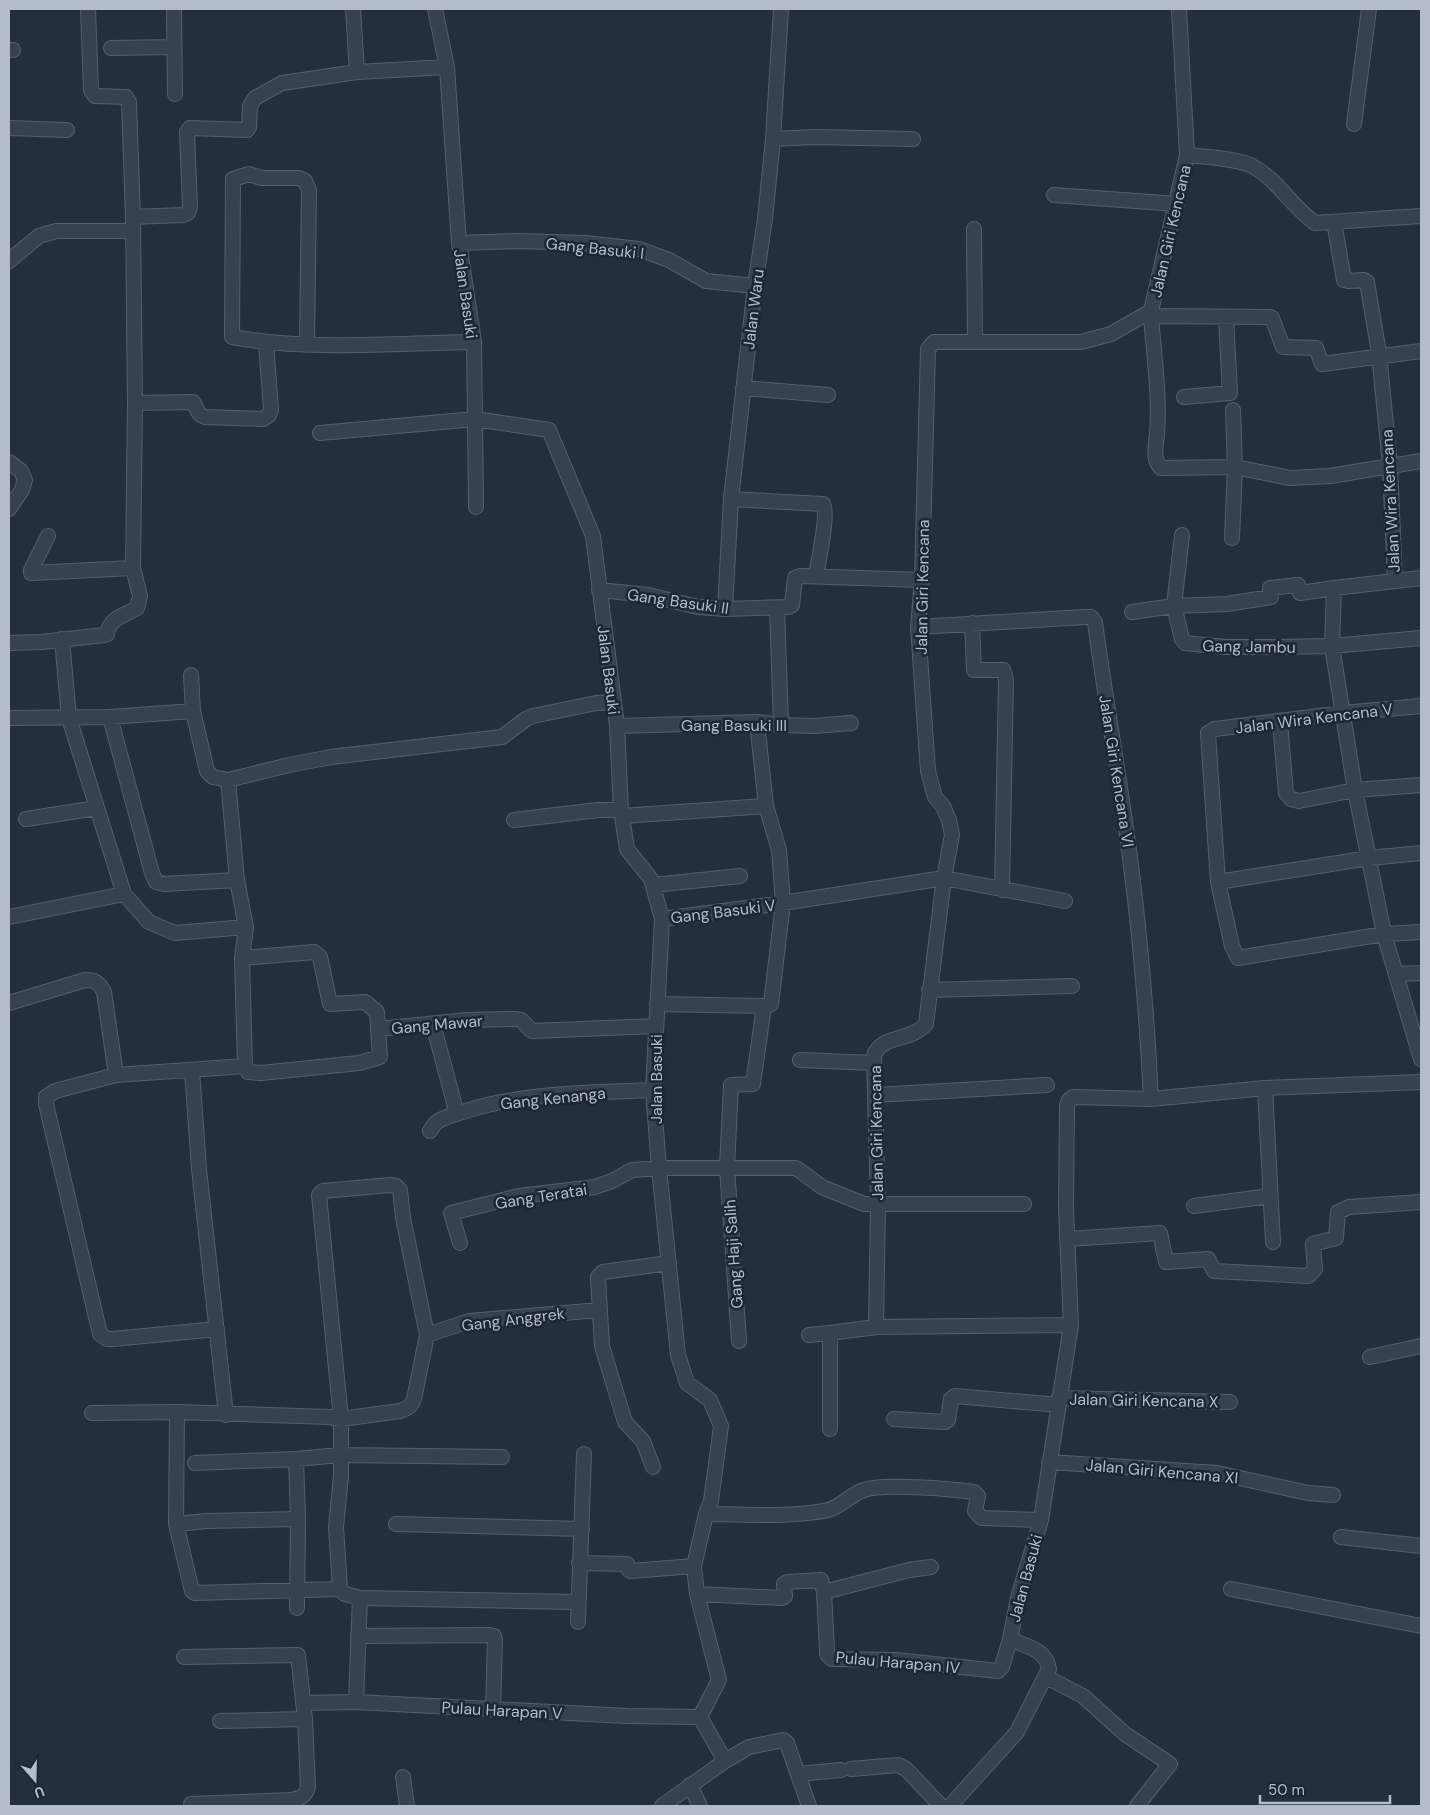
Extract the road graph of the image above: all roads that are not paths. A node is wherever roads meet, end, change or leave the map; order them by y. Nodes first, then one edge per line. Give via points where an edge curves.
1 (88, 9) edge
2 (174, 9) edge
3 (353, 9) edge
4 (436, 9) edge
5 (782, 9) edge
6 (1180, 9) edge
7 (1369, 9) edge
8 (174, 47) junction
9 (110, 48) dead end
10 (447, 66) junction
11 (357, 72) junction
12 (175, 94) dead end
13 (1354, 124) dead end
14 (9, 128) edge
15 (67, 130) dead end
16 (773, 139) junction
17 (913, 139) dead end
18 (1187, 155) junction
19 (1054, 195) dead end
20 (1177, 204) junction
21 (1421, 216) edge
22 (133, 217) junction
23 (1334, 222) junction
24 (974, 229) dead end
25 (132, 231) junction
26 (458, 243) junction
27 (9, 260) edge
28 (755, 286) junction
29 (1151, 314) junction
30 (1226, 318) junction
31 (975, 341) junction
32 (474, 342) junction
33 (266, 343) junction
34 (307, 345) junction
35 (1421, 351) edge
36 (1380, 357) junction
37 (743, 388) junction
38 (828, 395) dead end
39 (1184, 397) dead end
40 (135, 403) junction
41 (1233, 410) dead end
42 (475, 419) junction
43 (320, 433) dead end
44 (9, 462) edge
45 (1421, 462) edge
46 (1390, 466) junction
47 (1235, 468) junction
48 (731, 499) junction
49 (476, 507) dead end
50 (9, 509) edge
51 (1182, 535) dead end
52 (48, 536) dead end
53 (1232, 538) dead end
54 (133, 568) junction
55 (816, 576) junction
56 (1421, 578) edge
57 (922, 580) junction
58 (1395, 580) junction
59 (1334, 588) junction
60 (599, 590) junction
61 (1174, 606) junction
62 (782, 608) junction
63 (725, 609) junction
64 (1132, 612) dead end
65 (972, 623) junction
66 (918, 627) junction
67 (1421, 638) edge
68 (62, 639) junction
69 (9, 643) edge
70 (1332, 646) junction
71 (191, 675) dead end
72 (613, 702) junction
73 (1421, 706) edge
74 (193, 711) junction
75 (1343, 713) junction
76 (110, 717) junction
77 (9, 718) edge
78 (69, 718) junction
79 (757, 722) junction
80 (1280, 722) junction
81 (851, 723) dead end
82 (781, 725) junction
83 (617, 726) junction
84 (228, 780) junction
85 (1421, 785) edge
86 (1355, 790) junction
87 (766, 806) junction
88 (97, 808) junction
89 (621, 813) junction
90 (26, 819) dead end
91 (514, 820) dead end
92 (1421, 853) edge
93 (1370, 858) junction
94 (740, 876) dead end
95 (944, 878) junction
96 (237, 880) junction
97 (1218, 882) junction
98 (653, 885) junction
99 (1002, 890) junction
100 (124, 894) junction
101 (1066, 901) dead end
102 (784, 902) junction
103 (9, 917) edge
104 (662, 918) junction
105 (246, 927) junction
106 (1421, 932) edge
107 (1384, 934) junction
108 (242, 958) junction
109 (1421, 973) edge
110 (1397, 974) junction
111 (1072, 986) dead end
112 (929, 990) junction
113 (9, 1003) edge
114 (657, 1004) junction
115 (764, 1006) junction
116 (433, 1024) junction
117 (656, 1026) junction
118 (378, 1029) junction
119 (1421, 1059) edge
120 (800, 1060) dead end
121 (874, 1063) junction
122 (245, 1066) junction
123 (192, 1070) junction
124 (116, 1075) junction
125 (1421, 1082) edge
126 (1047, 1085) dead end
127 (1265, 1088) junction
128 (653, 1090) junction
129 (876, 1095) junction
130 (1150, 1099) junction
131 (457, 1114) junction
132 (430, 1131) dead end
133 (727, 1167) junction
134 (659, 1168) junction
135 (1270, 1196) junction
136 (1421, 1202) edge
137 (1024, 1204) dead end
138 (878, 1205) junction
139 (1194, 1206) dead end
140 (1067, 1239) junction
141 (1272, 1242) dead end
142 (460, 1243) dead end
143 (669, 1263) junction
144 (599, 1310) junction
145 (1071, 1325) junction
146 (876, 1327) junction
147 (217, 1329) junction
148 (830, 1332) junction
149 (428, 1335) junction
150 (809, 1335) dead end
151 (740, 1341) dead end
152 (1421, 1346) edge
153 (1370, 1357) dead end
154 (1059, 1402) junction
155 (1230, 1402) dead end
156 (178, 1412) junction
157 (92, 1413) dead end
158 (226, 1415) junction
159 (340, 1419) junction
160 (894, 1419) dead end
161 (830, 1429) dead end
162 (584, 1454) dead end
163 (340, 1455) junction
164 (502, 1457) dead end
165 (296, 1459) junction
166 (1049, 1462) junction
167 (195, 1463) dead end
168 (653, 1466) dead end
169 (1333, 1494) dead end
170 (706, 1514) junction
171 (298, 1519) junction
172 (1041, 1520) junction
173 (176, 1524) junction
174 (396, 1524) dead end
175 (582, 1529) junction
176 (1341, 1537) dead end
177 (1421, 1546) edge
178 (579, 1563) junction
179 (694, 1566) junction
180 (931, 1567) dead end
181 (296, 1589) junction
182 (340, 1589) junction
183 (1231, 1589) dead end
184 (824, 1592) junction
185 (697, 1594) junction
186 (360, 1598) junction
187 (578, 1602) junction
188 (297, 1608) dead end
189 (578, 1622) dead end
190 (1421, 1626) edge
191 (358, 1636) junction
192 (1010, 1639) junction
193 (184, 1657) dead end
194 (1046, 1677) junction
195 (356, 1702) junction
196 (303, 1703) junction
197 (494, 1710) junction
198 (700, 1717) junction
199 (304, 1719) junction
200 (220, 1722) dead end
201 (725, 1761) junction
202 (798, 1774) junction
203 (403, 1778) dead end
204 (690, 1785) junction
205 (191, 1804) dead end
206 (407, 1806) edge
207 (662, 1806) edge
208 (700, 1806) edge
209 (809, 1806) edge
210 (941, 1806) edge
211 (950, 1806) edge
212 (1137, 1806) edge

1 - 22 street via 91,90 95,96 126,97 129,102
2 - 8 street
3 - 11 street
4 - 10 street, Jalan Basuki
5 - 16 street, Jalan Waru
6 - 18 street, Jalan Giri Kencana
7 - 13 street
8 - 9 street
8 - 12 street
10 - 11 street
10 - 26 street, Jalan Basuki
11 - 22 street via 282,83 268,89 250,106 247,130 190,128 187,132 188,213
14 - 15 street
16 - 17 street
16 - 28 street, Jalan Waru
18 - 20 street, Jalan Giri Kencana
18 - 23 street via 1251,165 1268,176 1308,219 1315,223
19 - 20 street
20 - 29 street, Jalan Giri Kencana
21 - 23 street
22 - 25 street
23 - 36 street, Jalan Wira Kencana via 1344,280 1367,282
24 - 31 street
25 - 27 street via 56,231 39,236
25 - 40 street
26 - 28 street, Gang Basuki I via 585,243 639,249 669,260 706,281
26 - 32 street, Jalan Basuki
28 - 37 street, Jalan Waru
29 - 30 street
29 - 31 street, Jalan Giri Kencana via 1111,334 1082,342
29 - 47 street via 1158,424 1157,464 1161,468
30 - 36 street via 1271,317 1283,348 1316,348 1322,364
30 - 39 street via 1230,393
31 - 57 street, Jalan Giri Kencana via 934,342 928,349
32 - 34 street
32 - 42 street, Jalan Basuki
33 - 34 street
33 - 34 street via 232,337 233,179 249,174 261,178 300,178 309,190
33 - 40 street via 271,410 263,418 200,416 193,402
35 - 36 street
36 - 46 street, Jalan Wira Kencana
37 - 38 street
37 - 48 street, Jalan Waru
40 - 54 street
41 - 47 street
42 - 43 street
42 - 49 street
42 - 60 street, Jalan Basuki via 548,430 593,536
44 - 50 street via 21,471 25,480
45 - 46 street
46 - 47 street via 1330,476 1290,478
46 - 58 street, Jalan Wira Kencana
47 - 53 street
48 - 55 street via 823,504 824,521
48 - 63 street, Jalan Waru
51 - 61 street, Gang Jambu
52 - 54 street via 30,570 32,573
54 - 68 street via 140,596 137,608 112,621 107,634
55 - 57 street
55 - 62 street via 796,578 792,605
56 - 58 street
57 - 66 street, Jalan Giri Kencana
58 - 59 street, Jalan Wira Kencana
59 - 61 street, Jalan Wira Kencana via 1300,593 1298,585 1270,588 1271,597 1227,604
59 - 70 street
60 - 63 street, Gang Basuki II
60 - 72 street, Jalan Basuki
61 - 64 street
61 - 70 street, Gang Jambu via 1185,643 1225,647
62 - 63 street, Gang Basuki II
62 - 82 street
65 - 66 street, Jalan Giri Kencana VI
65 - 99 street via 974,670 1003,670 1006,679
65 - 130 street, Jalan Giri Kencana VI via 1085,617 1091,617 1095,622 1129,852 1147,1025
66 - 95 street, Jalan Giri Kencana via 928,771 935,798 943,806 952,835
67 - 70 street
68 - 69 street
68 - 78 street
70 - 75 street
71 - 74 street
72 - 83 street, Jalan Basuki
72 - 84 street via 526,718 502,737 331,757
73 - 75 street, Jalan Wira Kencana V
74 - 76 street
74 - 84 street via 207,771 213,777
75 - 80 street, Jalan Wira Kencana V
75 - 86 street
76 - 78 street
76 - 96 street via 156,882
77 - 78 street
78 - 88 street
79 - 82 street, Gang Basuki III
79 - 83 street, Gang Basuki III
79 - 87 street
80 - 86 street via 1286,793 1291,799 1299,801
80 - 97 street, Jalan Wira Kencana V via 1215,729 1208,733
81 - 82 street, Gang Basuki III
83 - 89 street, Jalan Basuki
84 - 96 street
85 - 86 street
86 - 93 street
87 - 89 street
87 - 102 street via 779,850
88 - 90 street
88 - 100 street
89 - 91 street via 598,810
89 - 98 street, Jalan Basuki via 627,848
92 - 93 street
93 - 97 street
93 - 107 street
94 - 98 street
95 - 99 street
95 - 102 street
95 - 112 street, Jalan Giri Kencana
96 - 105 street
97 - 107 street via 1232,946 1238,958
98 - 104 street, Jalan Basuki
99 - 101 street
100 - 103 street
100 - 105 street via 149,922 175,933
102 - 104 street, Gang Basuki V
102 - 115 street via 772,999 771,1004
104 - 114 street, Jalan Basuki
105 - 108 street
106 - 107 street
107 - 110 street
108 - 118 street, Gang Mawar via 314,952 320,957 330,1004 365,1002 377,1012
108 - 122 street
109 - 110 street
110 - 119 street
111 - 112 street
112 - 121 street, Jalan Giri Kencana via 926,1024 912,1035 882,1044 876,1049
113 - 124 street via 85,980 100,983
114 - 115 street
114 - 117 street, Jalan Basuki
115 - 133 street, Gang Haji Salih via 753,1084 731,1085
116 - 117 street, Gang Mawar via 515,1019 521,1020 532,1031
116 - 118 street, Gang Mawar
116 - 131 street
117 - 128 street, Jalan Basuki
118 - 122 street via 380,1057 373,1060 261,1073 248,1072
120 - 121 street
121 - 129 street, Jalan Giri Kencana
122 - 123 street
123 - 124 street
123 - 147 street
124 - 147 street via 55,1091 46,1097 100,1334 113,1339
125 - 127 street
126 - 129 street
127 - 130 street
127 - 135 street
128 - 131 street, Gang Kenanga via 557,1094 517,1099
128 - 134 street, Jalan Basuki
129 - 138 street, Jalan Giri Kencana
130 - 140 street, Jalan Basuki via 1073,1097 1068,1100
131 - 132 street, Gang Kenanga via 436,1122
133 - 134 street
133 - 138 street via 796,1168 822,1186 864,1204
133 - 151 street, Gang Haji Salih
134 - 142 street, Gang Teratai via 632,1170 596,1187 519,1196 451,1212
134 - 143 street, Jalan Basuki
135 - 139 street
135 - 141 street
136 - 140 street via 1349,1207 1338,1212 1336,1238 1313,1244 1315,1269 1308,1276 1214,1271 1208,1259 1166,1262 1160,1233
137 - 138 street
138 - 146 street, Jalan Giri Kencana
140 - 145 street, Jalan Basuki
143 - 144 street via 603,1272 598,1277
143 - 170 street, Jalan Basuki via 678,1355 687,1382 710,1400 721,1426 711,1502
144 - 149 street, Gang Anggrek via 470,1321
144 - 168 street via 602,1346 626,1422 643,1441
145 - 146 street
145 - 154 street, Jalan Basuki
146 - 148 street
147 - 158 street
148 - 150 street
148 - 161 street
149 - 159 street via 412,1405 400,1411
149 - 159 street via 400,1190 390,1185 320,1193 318,1199
152 - 153 street
154 - 155 street, Jalan Giri Kencana X
154 - 160 street, Jalan Giri Kencana X via 955,1396 951,1399 945,1422
154 - 166 street, Jalan Basuki
156 - 157 street
156 - 158 street
156 - 173 street
158 - 159 street
159 - 163 street
162 - 175 street
163 - 164 street
163 - 165 street
163 - 182 street via 336,1527
165 - 167 street
165 - 171 street
166 - 169 street, Jalan Giri Kencana XI via 1217,1473 1308,1493
166 - 172 street, Jalan Basuki
170 - 172 street via 802,1514 829,1510 854,1494 883,1487 974,1492 978,1496 975,1511 982,1518
170 - 179 street, Jalan Basuki
171 - 173 street
171 - 181 street
172 - 192 street, Jalan Basuki via 1018,1598
173 - 181 street via 190,1588 194,1593
174 - 175 street
175 - 178 street
176 - 177 street
178 - 179 street via 628,1564 632,1571
178 - 187 street
179 - 185 street, Jalan Basuki
180 - 184 street
181 - 182 street
181 - 188 street
182 - 186 street
183 - 190 street
184 - 185 street via 819,1580 785,1583 785,1596 782,1598
184 - 192 street, Pulau Harapan IV via 827,1650 832,1659 896,1660 998,1670 1002,1667
185 - 198 street, Jalan Basuki via 719,1680
186 - 187 street
186 - 191 street
187 - 189 street
191 - 195 street
191 - 197 street via 494,1636
192 - 194 street, Jalan Basuki via 1048,1660
193 - 196 street via 298,1656
194 - 211 street via 1014,1736
194 - 212 street via 1083,1696 1125,1734 1170,1764
195 - 196 street, Pulau Harapan V
195 - 197 street, Pulau Harapan V
196 - 199 street
197 - 198 street, Pulau Harapan V
198 - 201 street
199 - 200 street
199 - 205 street via 308,1787 302,1798
201 - 202 street via 749,1747 783,1740
201 - 204 street
202 - 209 street
202 - 210 street via 898,1765
203 - 206 street
204 - 207 street
204 - 208 street

